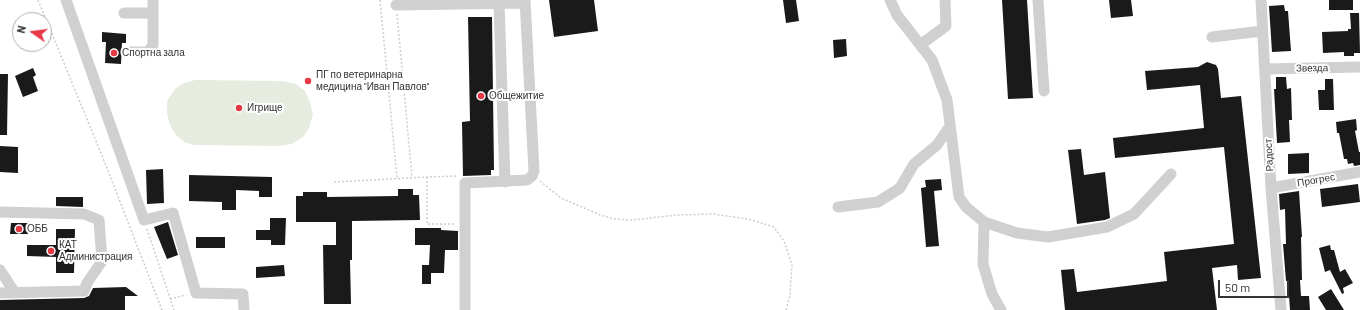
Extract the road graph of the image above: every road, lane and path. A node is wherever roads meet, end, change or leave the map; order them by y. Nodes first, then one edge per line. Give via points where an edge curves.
1 (38, 0) edge
2 (66, 0) edge
3 (153, 0) edge
4 (380, 0) edge
5 (890, 0) edge
6 (945, 0) edge
7 (1038, 0) edge
8 (1261, 0) edge
9 (525, 1) edge
10 (499, 3) junction
11 (396, 5) joint
12 (124, 13) dead end
13 (153, 13) junction
14 (1262, 30) junction
15 (1212, 37) dead end
16 (920, 45) junction
17 (131, 52) dead end
18 (1360, 66) edge
19 (1265, 69) junction
20 (1044, 91) dead end
21 (950, 126) junction
22 (534, 171) junction
23 (1360, 172) edge
24 (1171, 174) dead end
25 (427, 177) junction
26 (397, 178) junction
27 (412, 178) junction
28 (334, 182) dead end
29 (505, 182) junction
30 (465, 183) junction
31 (1271, 188) junction
32 (838, 207) dead end
33 (0, 212) edge
34 (144, 220) junction
35 (984, 222) junction
36 (465, 224) junction
37 (0, 270) edge
38 (0, 292) edge
39 (15, 293) junction
40 (196, 293) junction
41 (170, 299) junction
42 (162, 310) edge
43 (174, 310) edge
44 (244, 310) edge
45 (465, 310) edge
46 (786, 310) edge
47 (1001, 310) edge
48 (1281, 310) edge

1 - 42 path via 103,156
2 - 34 street
3 - 13 street
4 - 26 path
5 - 16 street via 897,15
6 - 16 street via 946,26
7 - 20 street
8 - 14 street, Радост
9 - 10 street
9 - 22 street
10 - 11 street
10 - 29 street
11 - 27 path
12 - 13 street
13 - 17 street via 153,45 148,52
14 - 15 street
14 - 19 street, Радост
16 - 21 street via 932,60 947,100
18 - 19 street, Звезда
19 - 31 street, Радост
21 - 32 street via 937,145 914,164 900,188 878,202
21 - 35 street via 959,197 966,207
22 - 29 street via 528,180
22 - 46 path via 542,183 562,198 614,219 713,214 774,226 784,241 792,265
23 - 31 street, Прогрес
24 - 35 street via 1134,214 1108,227 1048,237 1017,233
25 - 27 path
25 - 30 path via 460,176
25 - 36 path via 427,224
26 - 27 path
26 - 28 path
29 - 30 street
30 - 36 street
31 - 48 street, Радост
33 - 39 street via 84,214 99,220 102,261 84,291
34 - 40 street via 173,213
34 - 41 path
35 - 47 street via 983,264 992,294
36 - 45 street
37 - 39 street
38 - 39 street
40 - 41 path
40 - 44 street via 243,294
41 - 43 path

